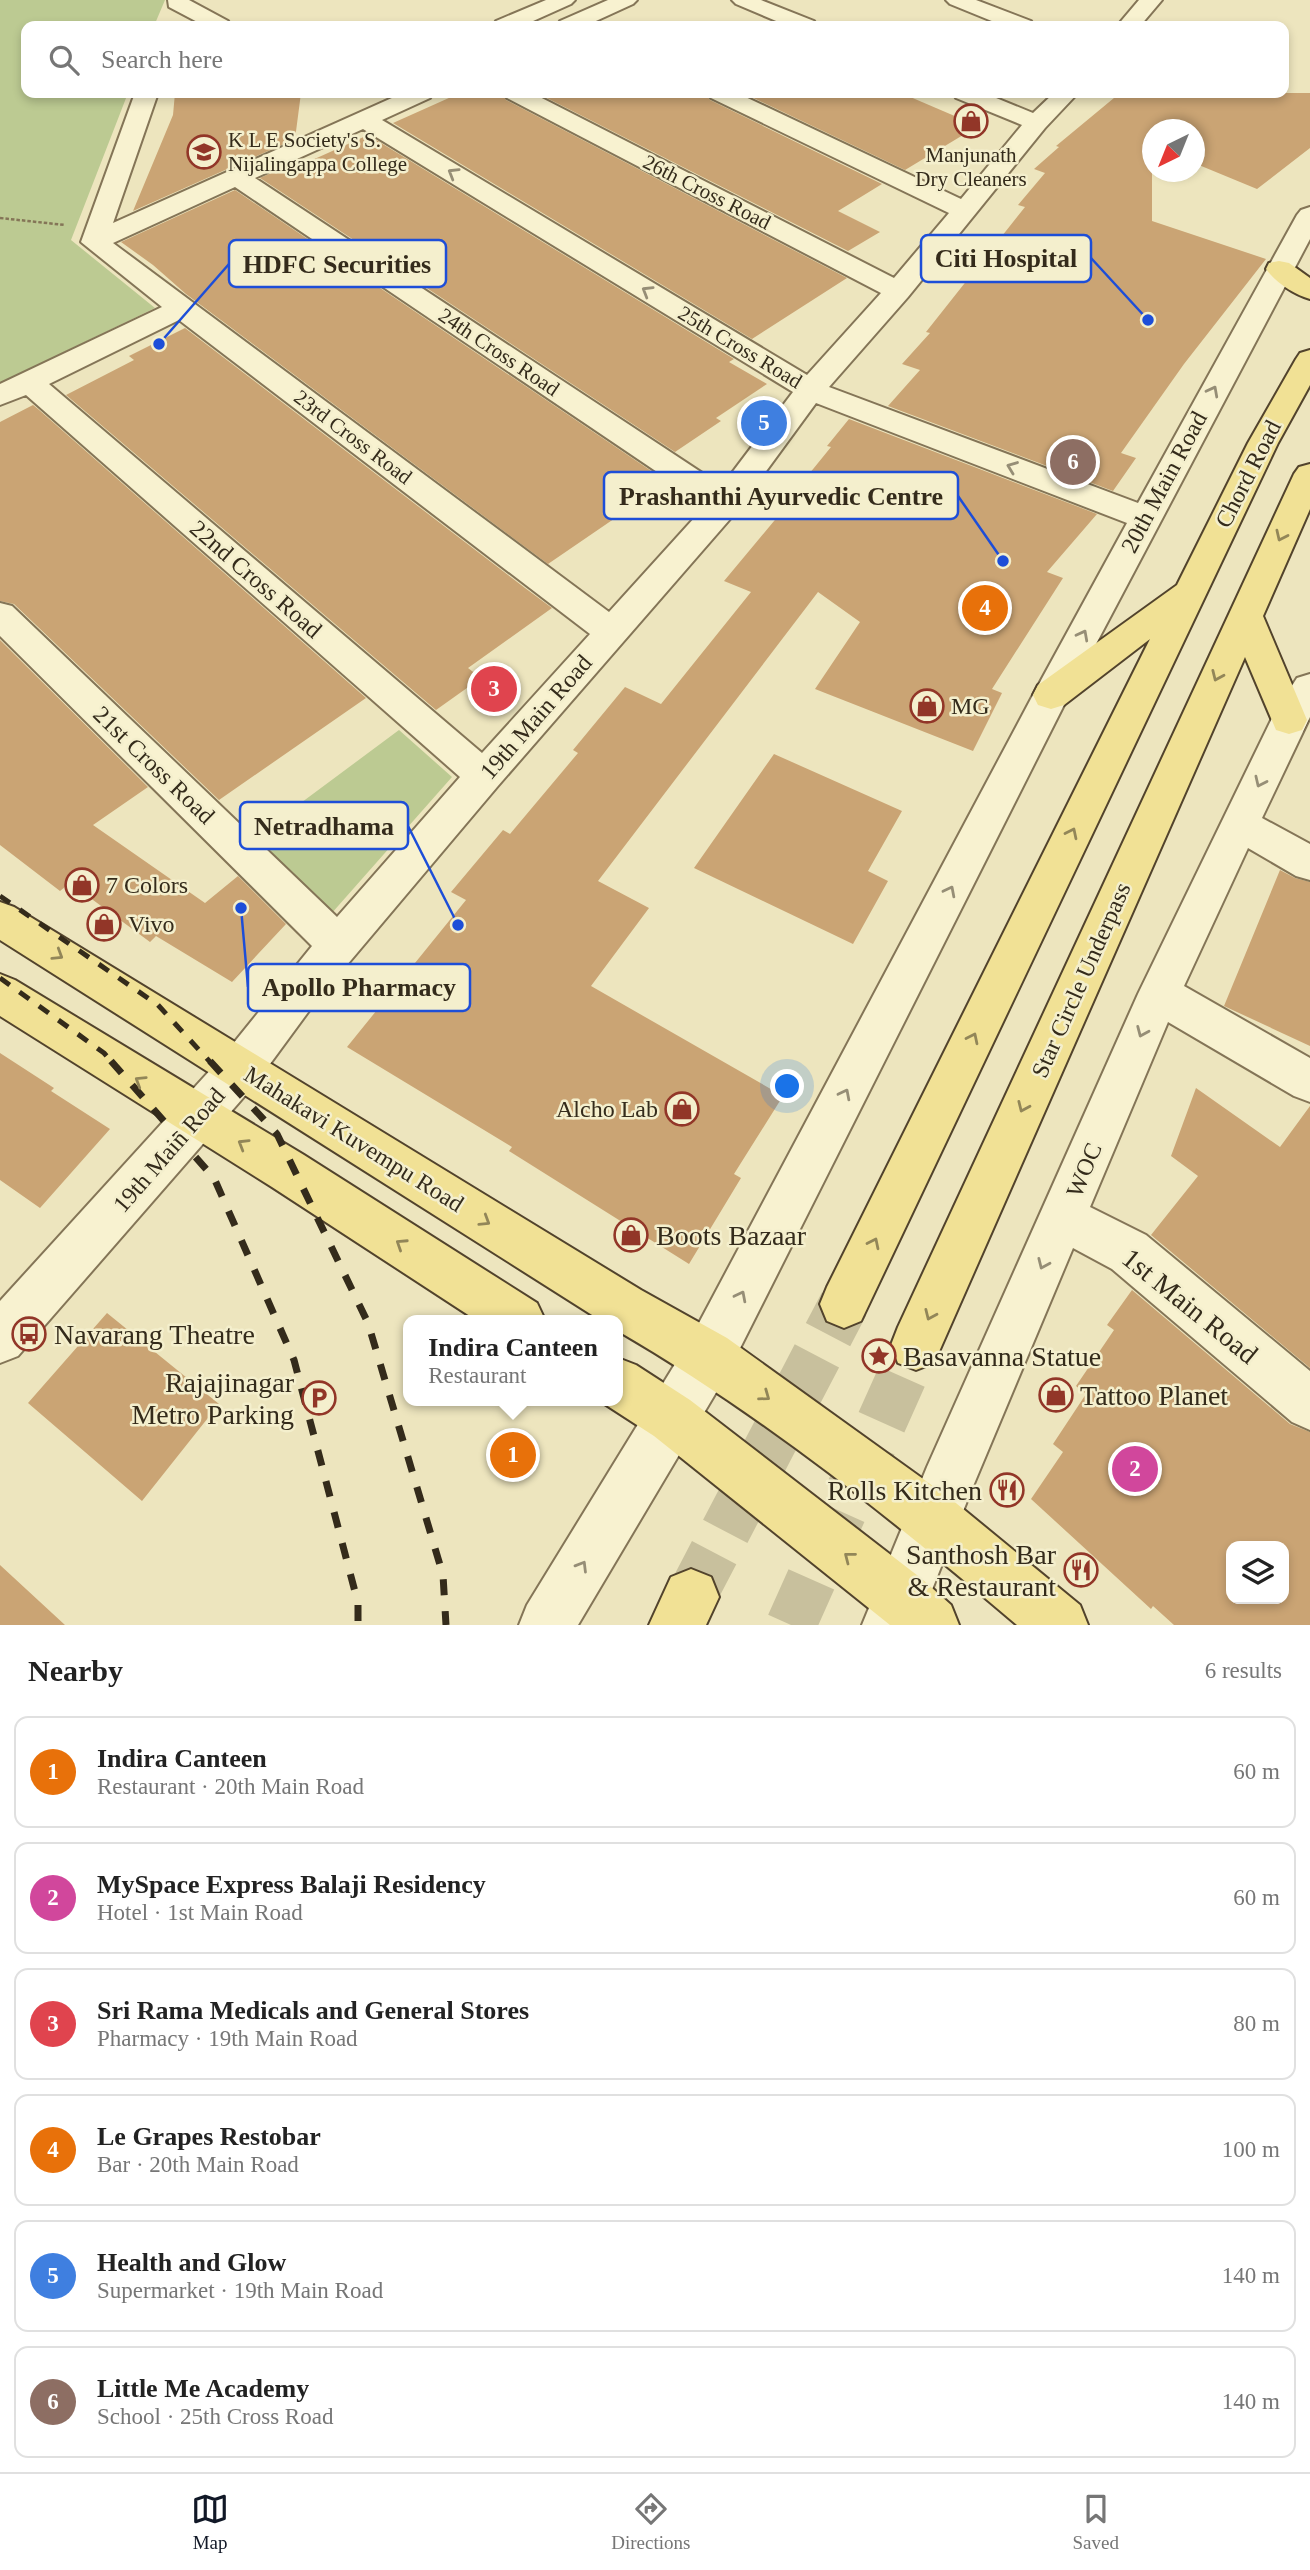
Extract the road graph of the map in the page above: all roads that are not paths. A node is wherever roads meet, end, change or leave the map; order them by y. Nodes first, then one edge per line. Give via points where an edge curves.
1 (564, 0) edge
2 (626, 0) edge
3 (743, 0) edge
4 (957, 0) edge
5 (178, 1) edge
6 (1147, 1) edge
7 (221, 15) edge
8 (171, 21) edge
9 (516, 21) edge
10 (582, 21) edge
11 (794, 21) edge
12 (1010, 21) edge
13 (1132, 21) edge
14 (144, 98) edge
15 (411, 98) edge
16 (525, 98) edge
17 (729, 98) edge
18 (976, 98) edge
19 (1062, 98) edge
20 (364, 119) junction
21 (1037, 123) junction
22 (236, 177) junction
23 (964, 210) junction
24 (1310, 215) edge
25 (97, 235) junction
26 (1279, 269) junction
27 (898, 291) junction
28 (1310, 291) edge
29 (181, 308) junction
30 (1310, 359) edge
31 (14, 389) edge
32 (810, 390) junction
33 (1310, 474) edge
34 (726, 503) junction
35 (1145, 518) junction
36 (1190, 592) junction
37 (1245, 614) junction
38 (0, 615) edge
39 (611, 632) junction
40 (1051, 695) junction
41 (1299, 704) edge
42 (484, 776) junction
43 (1240, 824) junction
44 (1310, 864) edge
45 (0, 919) edge
46 (338, 945) junction
47 (0, 993) edge
48 (1159, 994) junction
49 (240, 1069) junction
50 (1310, 1082) edge
51 (198, 1117) junction
52 (1063, 1218) junction
53 (844, 1304) tunnel mouth
54 (512, 1315) edge
55 (0, 1338) edge
56 (916, 1345) tunnel mouth
57 (709, 1356) junction
58 (623, 1386) edge
59 (1310, 1404) edge
60 (672, 1418) junction
61 (933, 1518) junction
62 (908, 1616) edge
63 (547, 1625) edge
64 (1060, 1625) edge

1 - 9 street
2 - 10 street
3 - 11 street
4 - 12 street
5 - 7 street via 198,13
5 - 8 street
6 - 13 street
14 - 25 street
15 - 20 street
16 - 27 street, 26th Cross Road
17 - 23 street
18 - 21 street
19 - 21 street, 19th Main Road
20 - 22 street
32 -> 20 street, 25th Cross Road
21 - 23 street, 19th Main Road
22 - 25 street
22 - 34 street, 24th Cross Road
23 - 27 street, 19th Main Road
24 - 26 street
25 - 29 street, 23rd Cross Road
26 - 28 main road
35 -> 26 street, 20th Main Road
27 - 32 street, 19th Main Road
29 - 31 street
29 - 39 street, 23rd Cross Road
30 - 36 main road, Chord Road
31 - 42 street, 22nd Cross Road
32 - 34 street, 19th Main Road
35 -> 32 street, 25th Cross Road
33 -> 37 main road
34 - 39 street, 19th Main Road
40 -> 35 street, 20th Main Road
36 - 40 main road
53 -> 36 main road
37 - 41 main road
37 -> 56 main road, Star Circle Underpass
38 - 46 street, 21st Cross Road
39 - 42 street, 19th Main Road
57 -> 40 street, 20th Main Road
41 -> 43 street, WOC
42 - 46 street, 19th Main Road
43 - 44 street
43 - 48 street, WOC
45 -> 49 main road, Mahakavi Kuvempu Road
46 - 49 street, 19th Main Road
51 -> 47 main road
48 - 50 street
48 -> 52 street, WOC
49 - 51 street, 19th Main Road
49 -> 57 main road, Mahakavi Kuvempu Road
54 -> 51 main road
51 - 55 street, 19th Main Road
52 - 59 street, 1st Main Road via 1129,1252
52 -> 61 street, WOC
57 - 60 street, 20th Main Road
57 -> 61 main road, Mahakavi Kuvempu Road
58 - 60 main road
62 -> 60 main road
63 -> 60 street
61 - 62 street, WOC
61 - 64 main road, Mahakavi Kuvempu Road

